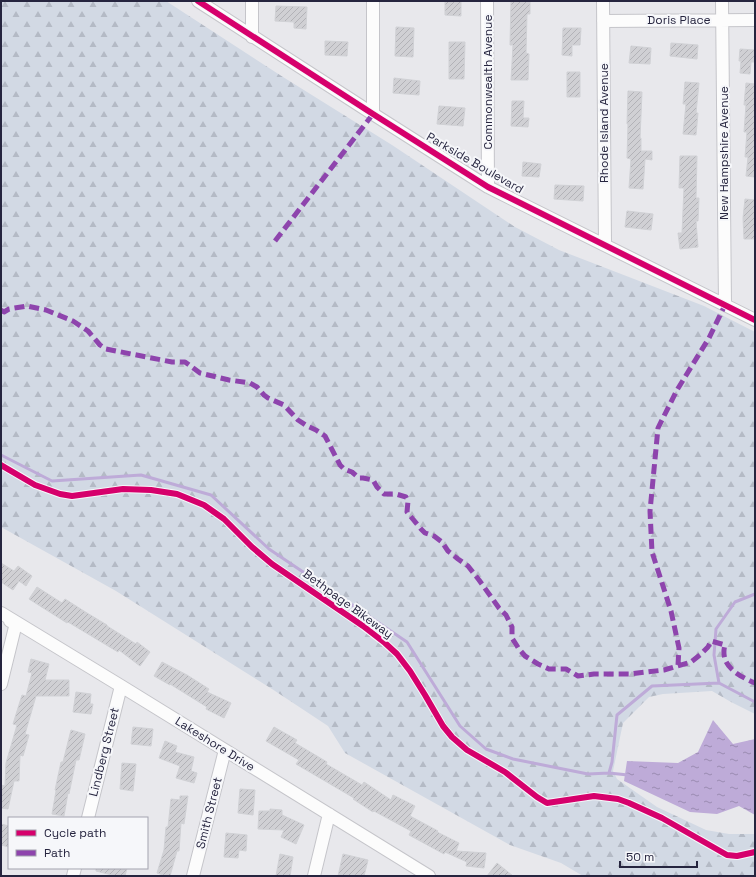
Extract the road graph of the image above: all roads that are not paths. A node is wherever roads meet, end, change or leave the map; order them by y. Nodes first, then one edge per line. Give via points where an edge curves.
1 (198, 1) edge
2 (252, 1) edge
3 (373, 1) edge
4 (487, 1) edge
5 (603, 1) edge
6 (722, 1) edge
7 (722, 20) junction
8 (755, 20) edge
9 (604, 21) junction
10 (252, 37) junction
11 (373, 114) junction
12 (488, 186) junction
13 (605, 245) junction
14 (725, 305) junction
15 (755, 320) edge
16 (1, 614) edge
17 (1, 619) edge
18 (16, 623) junction
19 (1, 684) edge
20 (121, 686) junction
21 (225, 750) junction
22 (329, 814) junction
23 (88, 817) edge
24 (193, 876) edge
25 (314, 876) edge
26 (429, 876) edge

1 - 10 street, Parkside Boulevard
2 - 10 street
3 - 11 street
4 - 12 street, Commonwealth Avenue
5 - 9 street, Rhode Island Avenue
6 - 7 street, New Hampshire Avenue
7 - 8 street, Doris Place
7 - 9 street, Doris Place
7 - 14 street, New Hampshire Avenue
9 - 13 street, Rhode Island Avenue
10 - 11 street, Parkside Boulevard
11 - 12 street, Parkside Boulevard
12 - 13 street, Parkside Boulevard
13 - 14 street, Parkside Boulevard
14 - 15 street, Parkside Boulevard
16 - 18 street, Lakeshore Drive
17 - 18 street
18 - 19 street
18 - 20 street, Lakeshore Drive
20 - 21 street, Lakeshore Drive
20 - 23 street, Lindberg Street
21 - 22 street, Lakeshore Drive
21 - 24 street, Smith Street
22 - 25 street
22 - 26 street, Lakeshore Drive

